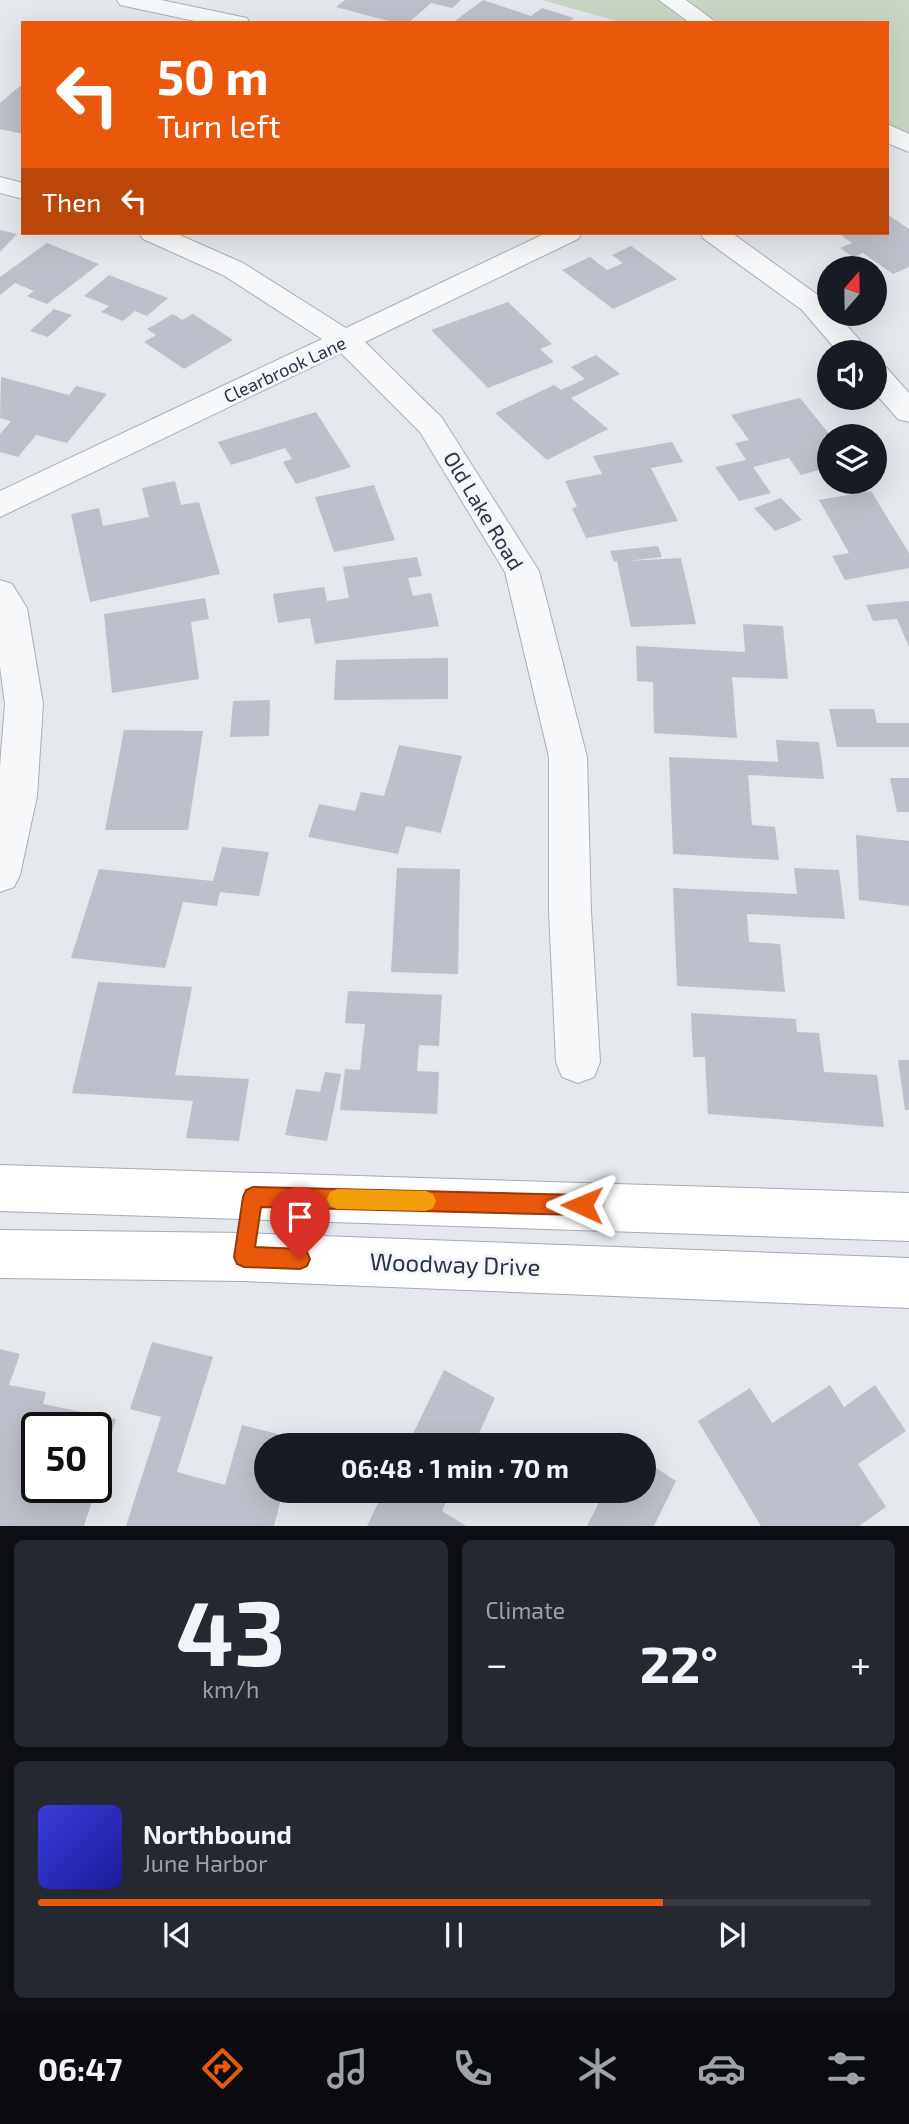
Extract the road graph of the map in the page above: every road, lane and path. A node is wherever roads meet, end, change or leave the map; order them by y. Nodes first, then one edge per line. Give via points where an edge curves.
1 (128, 0) edge
2 (670, 0) edge
3 (229, 21) edge
4 (703, 21) edge
5 (889, 133) edge
6 (909, 144) edge
7 (0, 186) edge
8 (21, 191) edge
9 (157, 235) edge
10 (564, 235) edge
11 (717, 235) edge
12 (844, 340) edge
13 (346, 341) junction
14 (887, 387) edge
15 (909, 412) edge
16 (0, 505) edge
17 (0, 593) edge
18 (0, 875) edge
19 (578, 1062) dead end
20 (0, 1188) edge
21 (253, 1197) junction
22 (909, 1217) edge
23 (0, 1254) edge
24 (244, 1257) junction
25 (909, 1283) edge

1 - 3 street
2 - 4 street
5 - 6 street
7 - 8 street
9 - 13 street, Old Lake Road via 233,269
10 - 13 street, Clearbrook Lane
11 - 12 street via 812,304
13 - 16 street, Clearbrook Lane
13 - 19 street, Old Lake Road via 430,425 522,571 568,757
14 - 15 street
17 - 18 street via 9,608 24,704 17,796
20 - 21 main road
21 - 22 main road
21 - 24 main road
23 - 24 main road, Woodway Drive
24 - 25 main road, Woodway Drive

